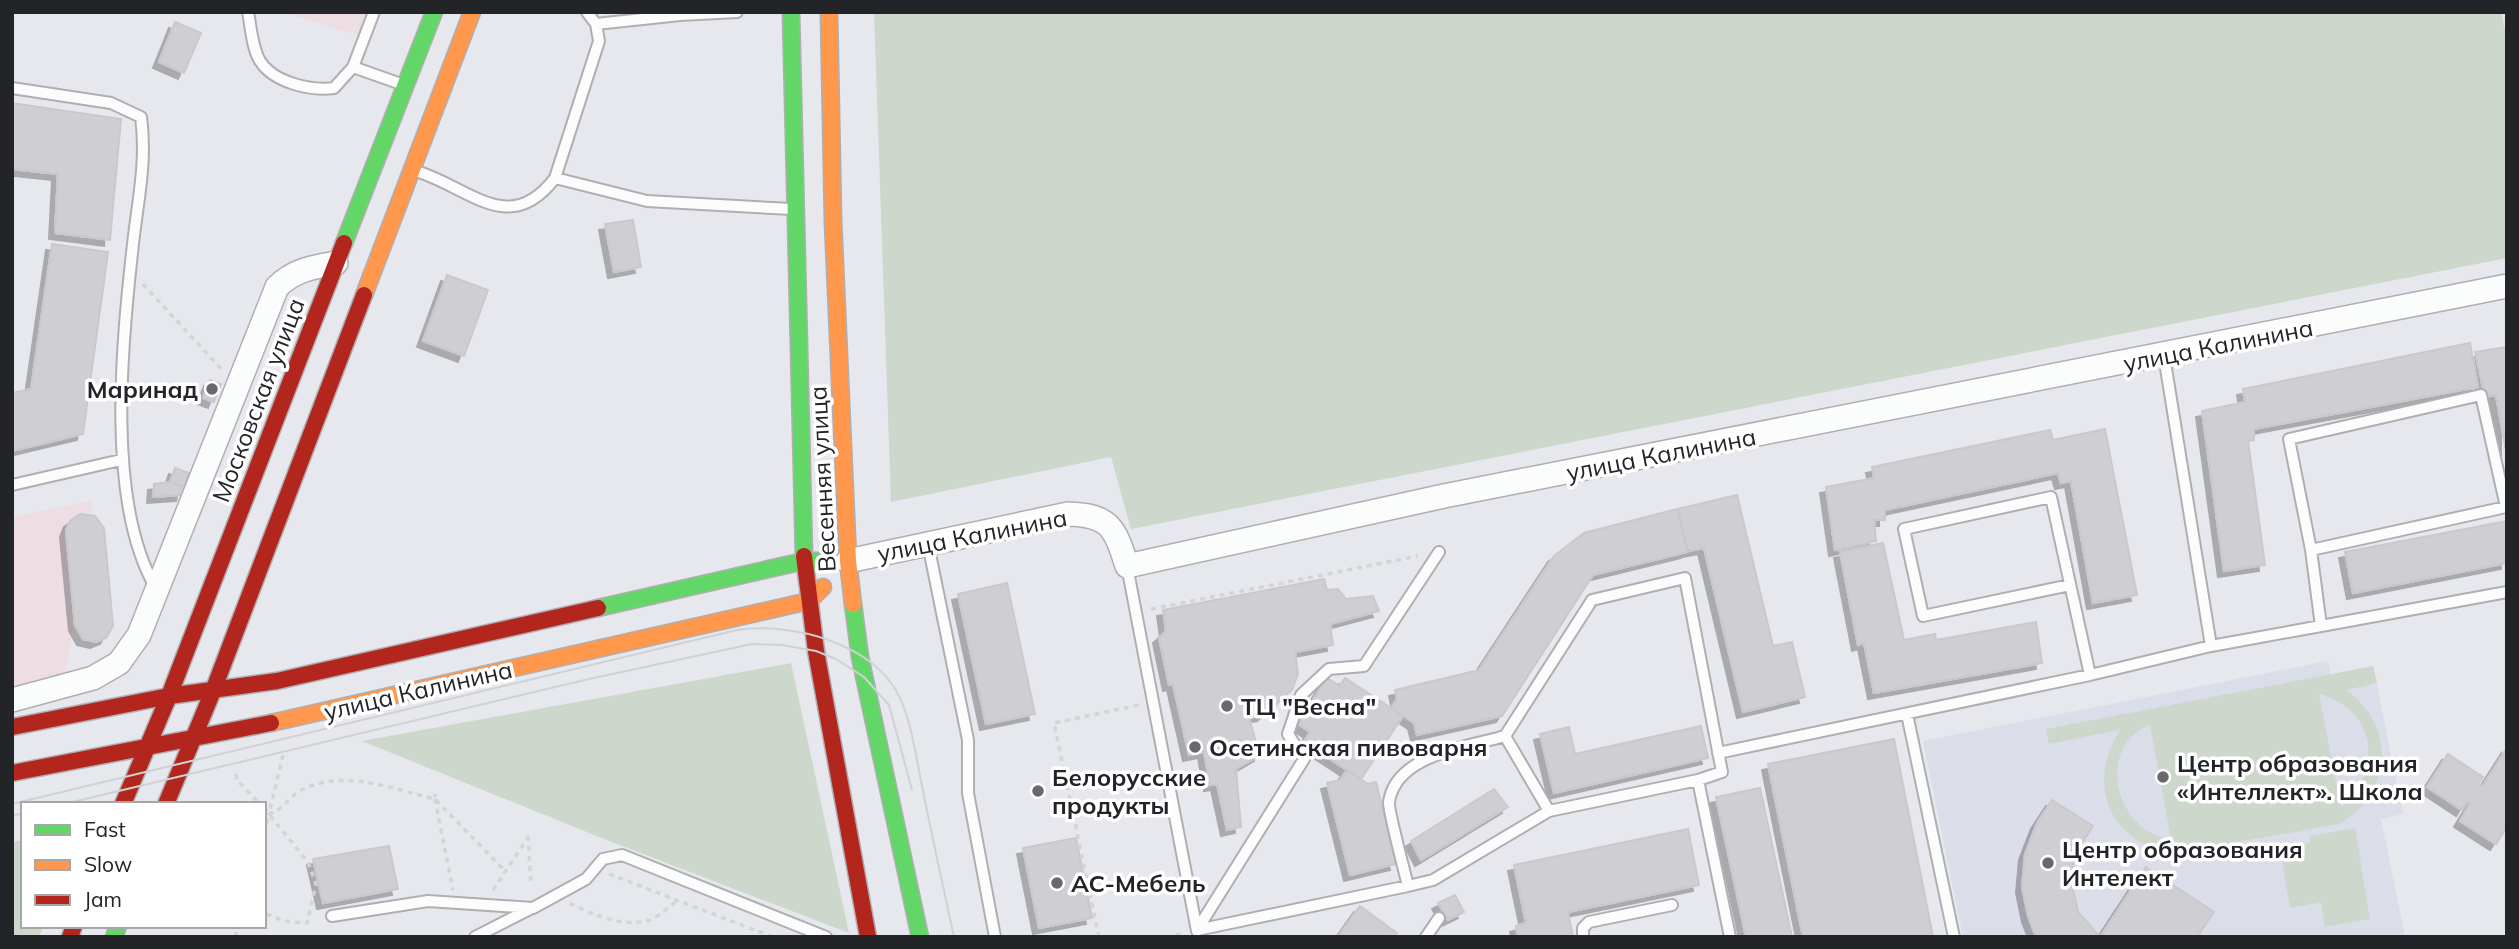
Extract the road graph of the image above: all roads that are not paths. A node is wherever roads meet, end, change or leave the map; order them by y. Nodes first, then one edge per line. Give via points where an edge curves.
1 (248, 12) edge
2 (374, 12) edge
3 (433, 12) edge
4 (472, 12) edge
5 (587, 12) edge
6 (737, 12) edge
7 (791, 12) edge
8 (829, 12) edge
9 (596, 24) junction
10 (353, 67) junction
11 (405, 86) junction
12 (12, 88) edge
13 (410, 169) junction
14 (555, 178) junction
15 (794, 210) junction
16 (336, 263) junction
17 (2507, 286) edge
18 (2164, 356) junction
19 (121, 460) junction
20 (12, 485) edge
21 (928, 542) junction
22 (2311, 550) junction
23 (1439, 552) road end
24 (804, 561) junction
25 (848, 561) junction
26 (1127, 566) junction
27 (2070, 585) junction
28 (157, 590) junction
29 (2507, 592) edge
30 (809, 601) junction
31 (2321, 626) junction
32 (2211, 646) junction
33 (2090, 675) junction
34 (60, 687) junction
35 (213, 691) junction
36 (169, 696) junction
37 (12, 700) edge
38 (1907, 714) junction
39 (48, 720) junction
40 (12, 727) edge
41 (1505, 736) junction
42 (192, 737) junction
43 (146, 747) junction
44 (1718, 754) junction
45 (12, 773) edge
46 (1698, 780) junction
47 (124, 802) edge
48 (167, 802) edge
49 (1549, 811) junction
50 (1408, 886) junction
51 (1672, 905) dead end
52 (533, 908) junction
53 (332, 916) dead end
54 (1439, 918) dead end
55 (1198, 933) edge
56 (475, 937) edge
57 (826, 937) edge
58 (868, 937) edge
59 (920, 937) edge
60 (995, 937) edge
61 (1426, 937) edge
62 (1583, 937) edge
63 (1730, 937) edge
64 (1954, 937) edge

1 - 10 lane via 260,62 276,74 316,90 334,88
2 - 10 lane
3 - 11 main road, Московская улица
4 - 13 main road
5 - 9 lane
6 - 9 lane
7 - 15 main road, Весенняя улица
8 - 25 main road, Весенняя улица
9 - 14 lane via 599,41
10 - 11 lane
11 - 16 main road, Московская улица
12 - 19 lane via 111,103 141,117 145,151 123,370
13 - 14 lane via 495,208 534,201
13 - 35 main road
14 - 15 lane via 647,201
15 - 24 main road, Весенняя улица
16 - 28 street via 288,276 277,287
16 - 36 main road, Московская улица
17 - 18 street, улица Калинина
18 - 26 street, улица Калинина via 1444,496
18 - 32 lane
19 - 20 lane
19 - 28 lane via 142,566
21 - 25 street, улица Калинина
21 - 26 street, улица Калинина via 1068,514 1093,514 1115,530
21 - 60 lane via 968,740 968,793
22 - 22 lane via 2289,439 2482,395 2506,507
22 - 31 lane
23 - 55 lane via 1364,666 1329,669 1301,695 1288,734 1304,759
24 - 25 main road, улица Калинина
24 - 30 main road, Весенняя улица
24 - 35 main road, улица Калинина via 277,681
25 - 30 main road, улица Калинина
25 - 59 main road, Весенняя улица via 860,657
26 - 55 lane
27 - 27 lane via 2051,497 1905,528 1923,617
27 - 33 lane
28 - 34 street via 139,635 119,663 93,678
29 - 31 lane
30 - 42 main road, улица Калинина via 286,720
30 - 58 main road, Весенняя улица
31 - 32 lane
32 - 33 lane
33 - 38 lane
34 - 37 street
34 - 39 street
35 - 36 main road, улица Калинина
35 - 42 main road
36 - 39 main road, улица Калинина
36 - 43 main road, Московская улица
38 - 44 lane
38 - 64 lane
39 - 40 main road, улица Калинина
41 - 44 lane via 1592,600 1685,578
41 - 49 lane
41 - 50 lane via 1422,761 1402,775 1389,803
42 - 43 main road, улица Калинина
42 - 48 main road
43 - 45 main road, улица Калинина
43 - 47 main road, Московская улица
44 - 46 lane via 1722,772
46 - 49 lane
46 - 63 lane
49 - 50 lane via 1433,880
50 - 55 lane
51 - 62 lane via 1589,922
52 - 53 lane via 428,901
52 - 56 lane
52 - 57 lane via 586,879 603,859 622,855
54 - 61 lane

